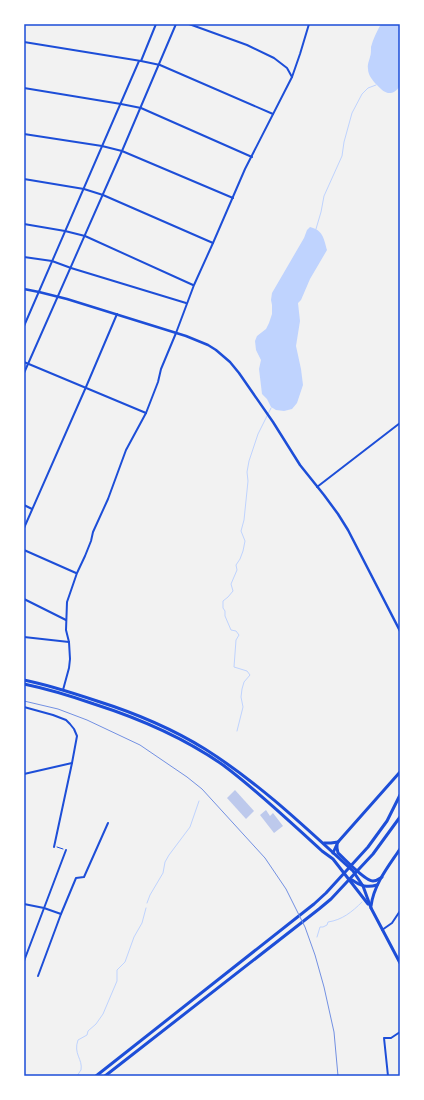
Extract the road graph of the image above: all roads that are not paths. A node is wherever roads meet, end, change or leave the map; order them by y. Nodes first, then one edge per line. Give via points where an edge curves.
1 (156, 24) edge
2 (176, 24) edge
3 (189, 24) edge
4 (309, 24) edge
5 (24, 42) edge
6 (140, 61) junction
7 (160, 65) junction
8 (292, 77) junction
9 (24, 88) edge
10 (121, 104) junction
11 (141, 108) junction
12 (273, 114) junction
13 (24, 134) edge
14 (102, 146) junction
15 (122, 152) junction
16 (252, 157) junction
17 (24, 179) edge
18 (84, 189) junction
19 (103, 196) junction
20 (233, 198) junction
21 (24, 224) edge
22 (65, 231) junction
23 (85, 236) junction
24 (213, 242) junction
25 (24, 257) edge
26 (52, 261) junction
27 (70, 268) junction
28 (194, 285) junction
29 (24, 289) edge
30 (39, 292) junction
31 (58, 296) junction
32 (186, 304) junction
33 (117, 314) junction
34 (24, 326) edge
35 (175, 332) junction
36 (24, 362) edge
37 (28, 363) junction
38 (24, 373) edge
39 (86, 387) junction
40 (146, 413) junction
41 (400, 423) edge
42 (317, 487) junction
43 (24, 505) edge
44 (32, 509) junction
45 (24, 528) edge
46 (24, 550) edge
47 (77, 573) junction
48 (24, 599) edge
49 (66, 620) junction
50 (400, 631) edge
51 (24, 637) edge
52 (69, 642) junction
53 (24, 680) edge
54 (24, 684) edge
55 (63, 690) junction
56 (24, 707) edge
57 (72, 762) junction
58 (400, 772) edge
59 (24, 774) edge
60 (400, 795) edge
61 (400, 817) edge
62 (108, 823) dead end
63 (321, 842) junction
64 (338, 842) junction
65 (54, 847) road end
66 (400, 849) edge
67 (66, 850) road end
68 (333, 852) junction
69 (333, 859) junction
70 (348, 877) junction
71 (382, 877) junction
72 (377, 884) junction
73 (363, 886) junction
74 (24, 904) edge
75 (44, 908) junction
76 (371, 908) junction
77 (400, 911) edge
78 (61, 914) junction
79 (382, 930) junction
80 (24, 961) edge
81 (400, 963) edge
82 (38, 976) dead end
83 (400, 1032) edge
84 (96, 1076) edge
85 (105, 1076) edge
86 (388, 1076) edge

1 - 6 street
2 - 7 street
3 - 8 street via 247,45 274,58 287,68
4 - 8 street
5 - 6 street
6 - 7 street
6 - 10 street
7 - 11 street
7 - 12 street
8 - 12 street
9 - 10 street
10 - 11 street
10 - 14 street
11 - 15 street
11 - 16 street
12 - 16 street
13 - 14 street
14 - 15 street
14 - 18 street
15 - 19 street
15 - 20 street
16 - 20 street
17 - 18 street
18 - 19 street
18 - 22 street
19 - 23 street
19 - 24 street
20 - 24 street
21 - 22 street
22 - 23 street
22 - 26 street
23 - 27 street
23 - 28 street
24 - 28 street
25 - 26 street
26 - 27 street
26 - 30 street
27 - 31 street
27 - 32 street
28 - 32 street
29 - 30 street
30 - 31 street
30 - 34 street
31 - 33 street
31 - 37 street
32 - 35 street
33 - 35 street
33 - 39 street
35 - 40 street
35 - 42 street via 208,345 230,362
36 - 37 street
37 - 38 street
37 - 39 street
39 - 40 street
39 - 44 street
40 - 47 street via 126,450 86,556
41 - 42 street
42 - 50 street via 343,522
43 - 44 street
44 - 45 street
46 - 47 street
47 - 49 street via 68,596
48 - 49 street
49 - 52 street
51 - 52 street
52 - 55 street via 69,668
53 - 55 main road
54 - 69 main road via 62,693 143,721 182,740 223,765 260,794
55 - 63 main road via 144,717 184,737 246,778
56 - 57 street via 53,715 70,724 77,736
57 - 59 street
57 - 65 street
58 - 64 main road
60 - 84 main road via 387,821 366,849 313,905
61 - 85 main road via 373,854 317,911
62 - 78 street via 84,877 76,878
63 - 64 main road
63 - 68 main road
64 - 68 main road
64 - 71 main road via 338,853 360,874 373,881
66 - 71 main road
67 - 75 street
68 - 69 main road
68 - 73 main road via 353,871
69 - 70 main road
70 - 73 main road
70 - 76 main road
71 - 72 main road
72 - 73 main road
72 - 76 main road
73 - 76 main road
74 - 75 street
75 - 78 street
75 - 80 street
76 - 79 main road
77 - 79 street via 392,923
78 - 82 street
79 - 81 main road
83 - 86 street via 391,1038 384,1038

